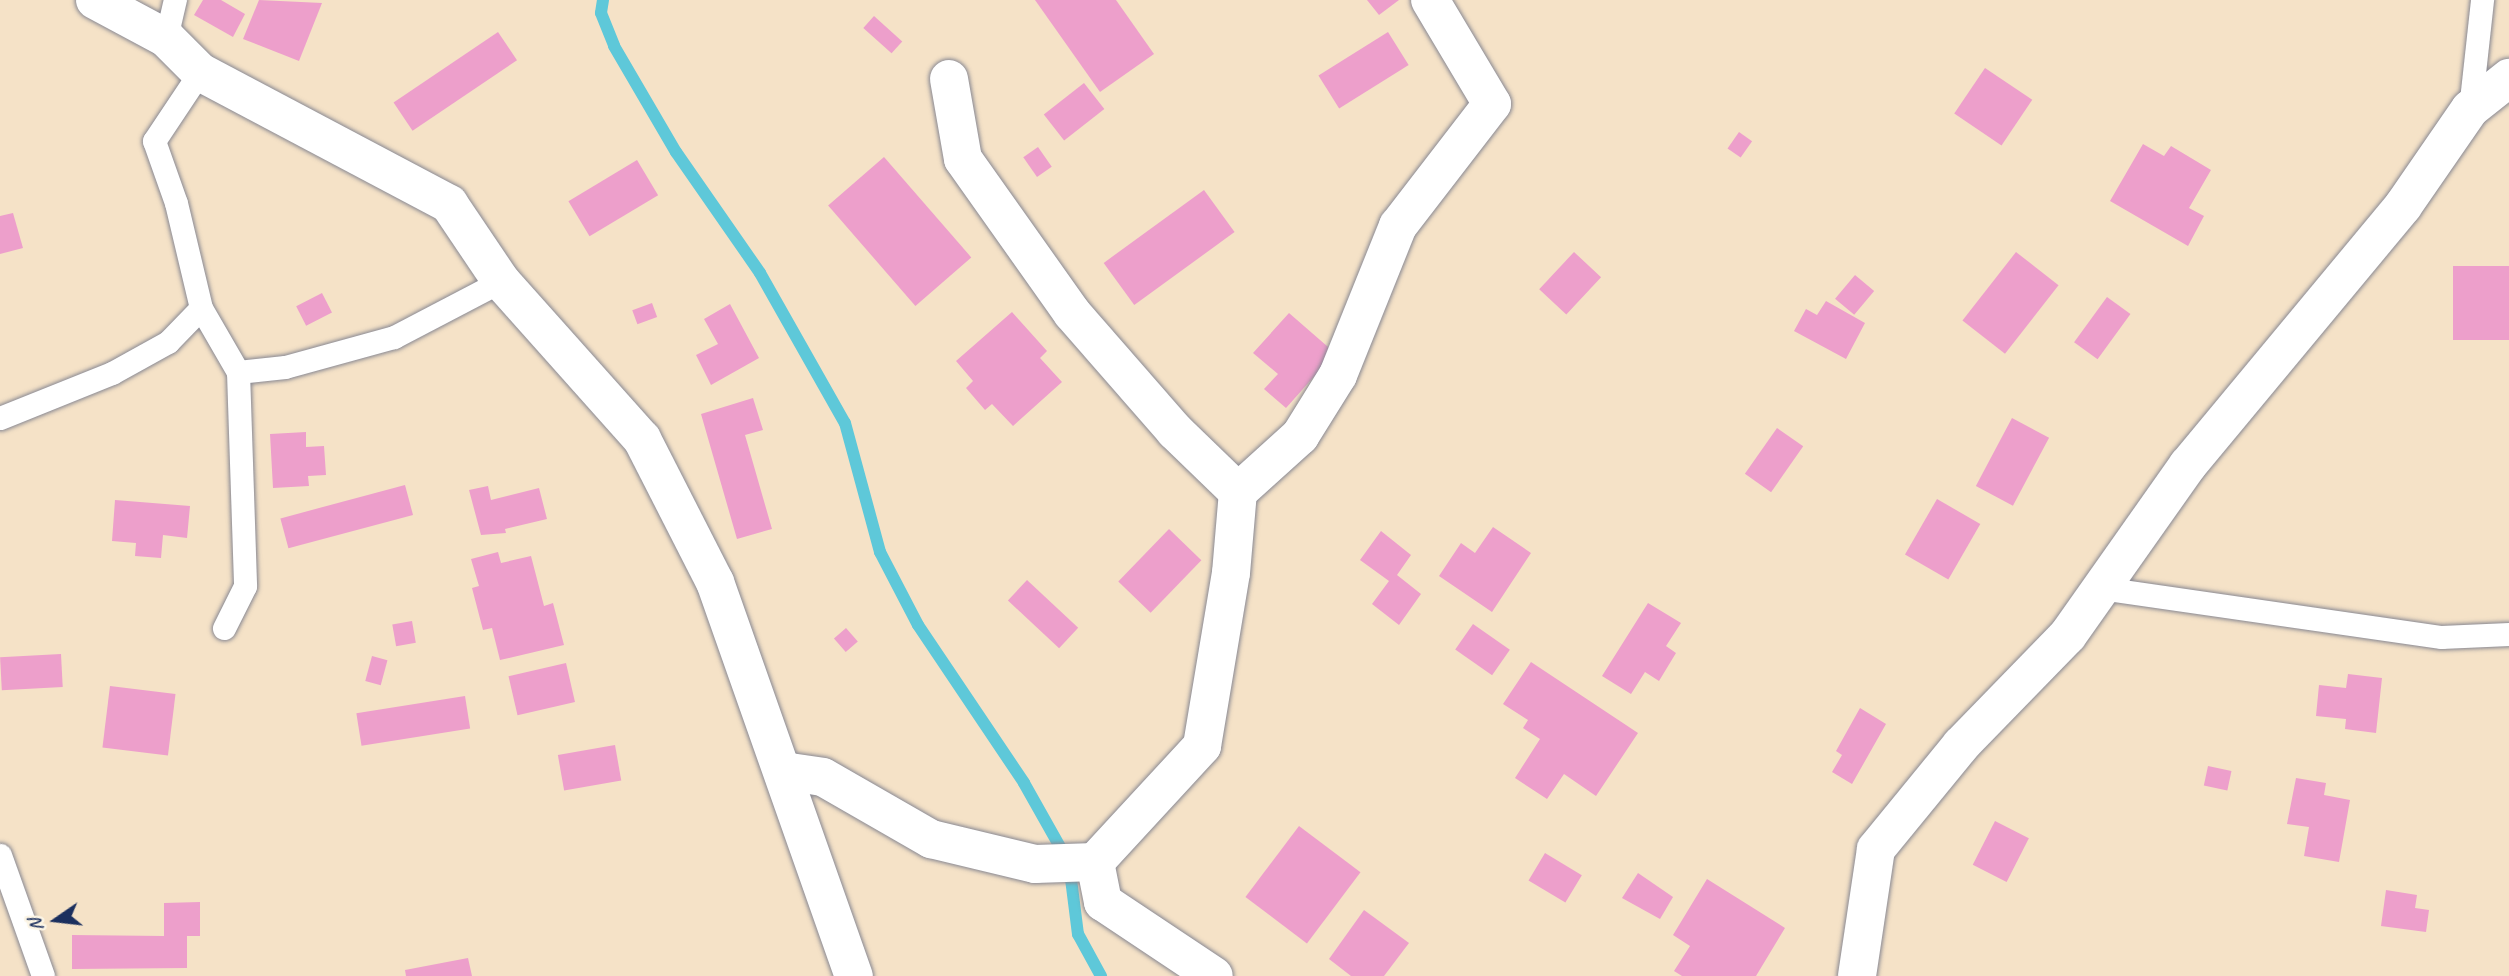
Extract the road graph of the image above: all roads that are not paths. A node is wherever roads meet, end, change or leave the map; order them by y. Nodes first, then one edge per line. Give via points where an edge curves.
1 (94, 0) edge
2 (174, 0) edge
3 (1430, 0) edge
4 (2482, 0) edge
5 (166, 38) junction
6 (200, 72) junction
7 (2509, 78) edge
8 (949, 79) dead end
9 (2470, 109) junction
10 (501, 281) junction
11 (201, 308) junction
12 (238, 372) junction
13 (0, 418) edge
14 (1238, 492) junction
15 (2101, 588) junction
16 (224, 628) dead end
17 (2509, 634) edge
18 (783, 771) junction
19 (0, 855) edge
20 (1095, 862) junction
21 (43, 976) edge
22 (854, 976) edge
23 (1214, 976) edge
24 (1857, 976) edge

1 - 5 street
2 - 5 lane
3 - 14 street via 1492,104 1398,226 1338,374 1300,436
4 - 9 lane
5 - 6 street
6 - 10 street via 449,204
6 - 11 lane via 154,141 176,203
7 - 9 street
8 - 14 street via 963,159 1072,313 1175,431
9 - 15 street via 2389,223 2188,465
10 - 12 lane via 394,337 285,367
10 - 18 street via 642,439 715,582
11 - 12 lane
11 - 13 lane via 168,342 146,355
12 - 16 lane via 245,586
14 - 20 street via 1231,573 1202,746
15 - 17 lane via 2441,637
15 - 24 street via 2068,635 1961,745 1876,849
18 - 20 street via 823,777 931,839 1035,864
18 - 22 street
19 - 21 lane
20 - 23 street via 1103,902

